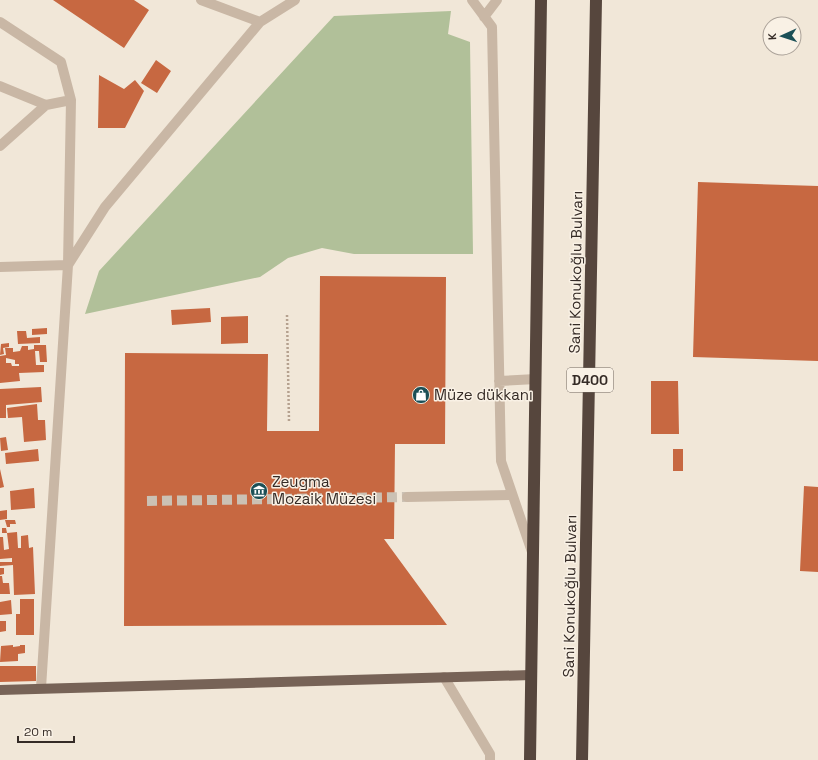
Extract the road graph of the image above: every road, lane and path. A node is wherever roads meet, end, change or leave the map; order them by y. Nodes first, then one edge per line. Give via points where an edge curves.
1 (201, 0) edge
2 (295, 0) edge
3 (472, 0) edge
4 (497, 0) edge
5 (541, 0) edge
6 (596, 0) edge
7 (484, 17) junction
8 (0, 22) edge
9 (260, 22) junction
10 (0, 86) edge
11 (72, 100) junction
12 (46, 105) junction
13 (0, 146) edge
14 (68, 265) junction
15 (0, 266) edge
16 (287, 315) dead end
17 (536, 379) junction
18 (499, 381) junction
19 (289, 422) dead end
20 (512, 495) junction
21 (407, 497) tunnel mouth
22 (533, 557) junction
23 (531, 675) junction
24 (444, 678) junction
25 (42, 688) junction
26 (0, 690) edge
27 (490, 760) edge
28 (530, 760) edge
29 (582, 760) edge

1 - 9 street
2 - 9 street
3 - 7 street
4 - 7 street
5 - 17 highway
6 - 29 highway, Sani Konukoğlu Bulvarı / D400
7 - 18 street via 492,27
8 - 11 street via 61,62
9 - 14 street via 106,207
10 - 12 street
11 - 12 street
11 - 14 street
12 - 13 street
14 - 15 street
14 - 25 street
16 - 19 path
17 - 18 street
17 - 22 highway
18 - 20 street via 501,460
20 - 21 street
20 - 22 street
22 - 23 highway
23 - 24 main road
23 - 28 highway
24 - 25 main road
24 - 27 street via 490,754
25 - 26 main road

